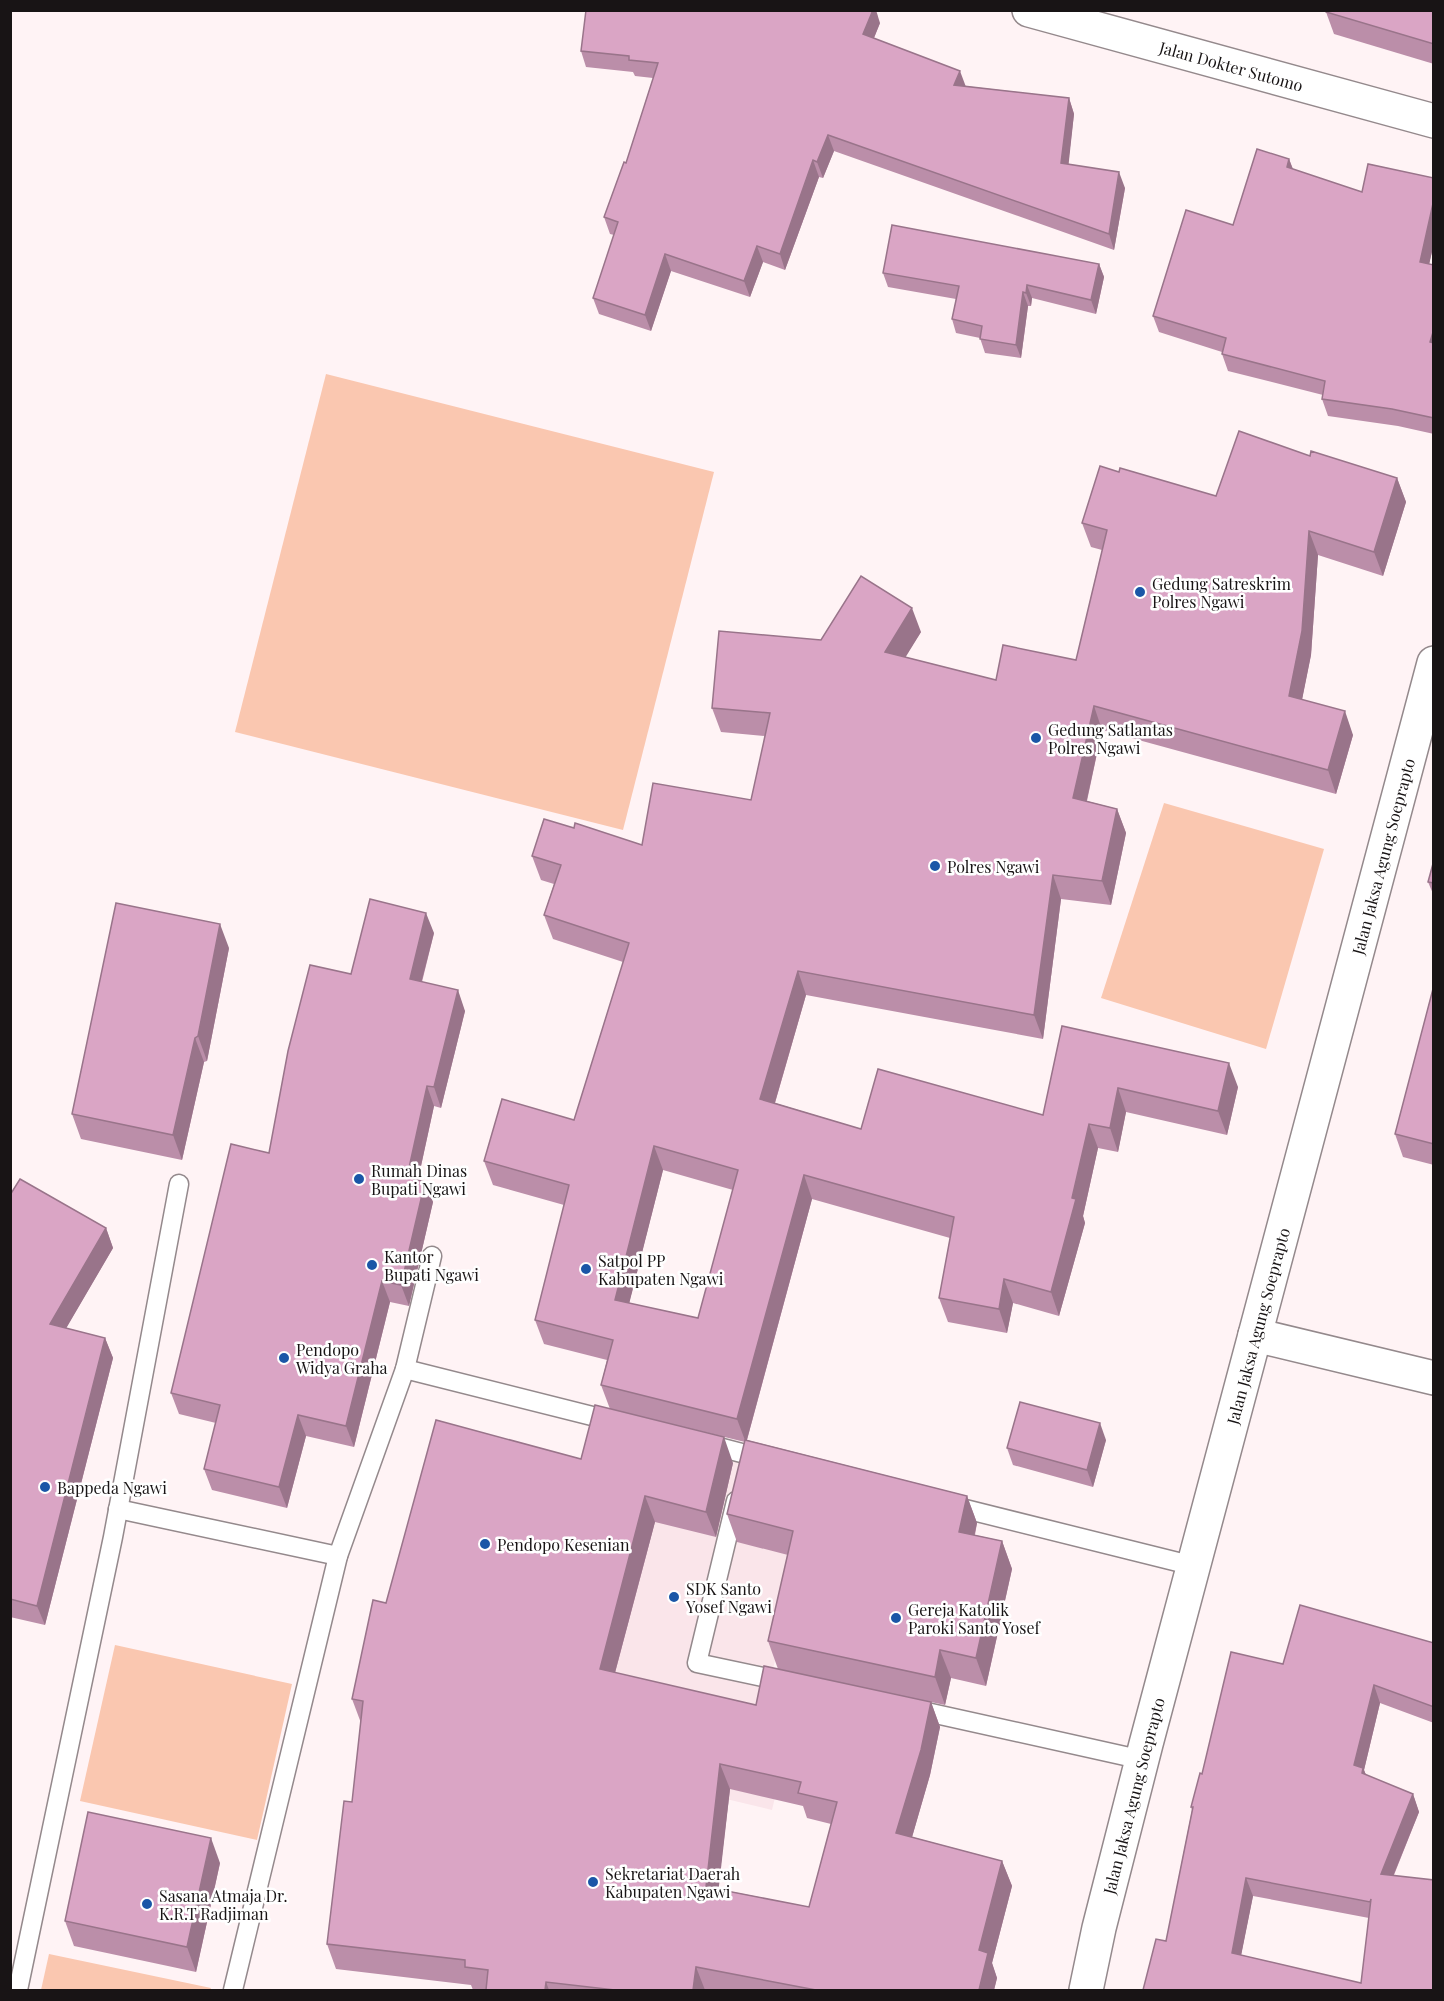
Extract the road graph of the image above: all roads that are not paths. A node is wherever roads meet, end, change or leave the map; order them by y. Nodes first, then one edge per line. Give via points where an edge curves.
1 (1029, 10) edge
2 (1434, 121) edge
3 (1434, 663) edge
4 (1426, 718) edge
5 (179, 1184) dead end
6 (432, 1256) dead end
7 (1255, 1335) junction
8 (405, 1370) junction
9 (1434, 1378) edge
10 (636, 1427) edge
11 (692, 1441) edge
12 (782, 1463) edge
13 (744, 1469) junction
14 (933, 1501) edge
15 (118, 1509) junction
16 (338, 1556) junction
17 (1194, 1566) junction
18 (806, 1686) edge
19 (892, 1705) edge
20 (1143, 1760) junction
21 (18, 1990) edge
22 (233, 1990) edge
23 (1086, 1990) edge

1 - 2 main road, Jalan Dokter Sutomo
3 - 4 main road, Jalan Jaksa Agung Soeprapto
4 - 7 main road, Jalan Jaksa Agung Soeprapto
5 - 15 lane
6 - 8 lane
7 - 9 main road
7 - 17 main road, Jalan Jaksa Agung Soeprapto
8 - 10 lane
8 - 16 lane
11 - 13 lane
12 - 13 lane
13 - 18 lane via 697,1663
14 - 17 lane
15 - 16 lane
15 - 21 lane
16 - 22 lane
17 - 20 main road, Jalan Jaksa Agung Soeprapto
19 - 20 lane
20 - 23 main road, Jalan Jaksa Agung Soeprapto

